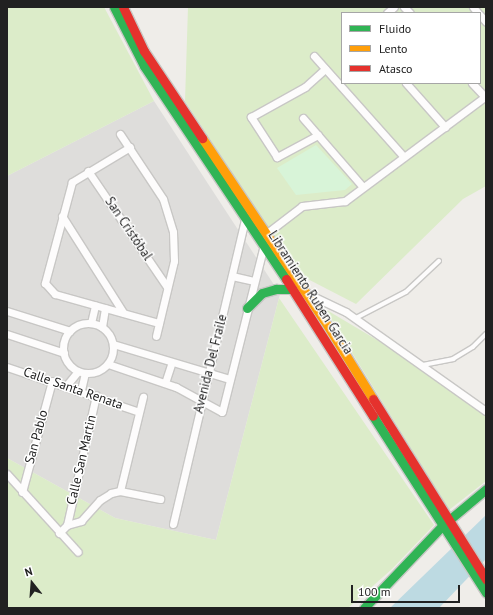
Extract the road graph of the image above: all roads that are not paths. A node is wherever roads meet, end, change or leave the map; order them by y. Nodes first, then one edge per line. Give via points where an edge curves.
1 (114, 7) edge
2 (123, 7) edge
3 (314, 56) dead end
4 (325, 69) junction
5 (407, 84) edge
6 (473, 84) edge
7 (485, 97) edge
8 (303, 118) dead end
9 (445, 127) junction
10 (120, 134) dead end
11 (318, 136) junction
12 (130, 147) junction
13 (404, 157) junction
14 (88, 171) junction
15 (363, 187) junction
16 (249, 206) junction
17 (62, 216) junction
18 (245, 219) junction
19 (267, 233) junction
20 (263, 244) junction
21 (440, 261) dead end
22 (232, 276) junction
23 (253, 281) junction
24 (167, 287) junction
25 (292, 289) junction
26 (305, 293) junction
27 (95, 305) junction
28 (105, 308) junction
29 (246, 308) junction
30 (7, 311) edge
31 (123, 312) junction
32 (356, 318) junction
33 (91, 323) junction
34 (159, 323) junction
35 (102, 327) junction
36 (70, 331) junction
37 (7, 334) edge
38 (486, 334) edge
39 (156, 336) dead end
40 (113, 344) junction
41 (64, 353) junction
42 (108, 364) junction
43 (171, 364) junction
44 (422, 365) junction
45 (7, 367) edge
46 (81, 372) junction
47 (208, 373) junction
48 (230, 379) junction
49 (52, 381) junction
50 (165, 383) junction
51 (66, 386) junction
52 (80, 390) junction
53 (96, 395) junction
54 (143, 397) dead end
55 (202, 400) junction
56 (486, 411) edge
57 (139, 412) junction
58 (7, 474) edge
59 (486, 489) edge
60 (120, 491) junction
61 (22, 492) junction
62 (160, 499) dead end
63 (173, 524) dead end
64 (67, 525) junction
65 (444, 525) junction
66 (59, 533) junction
67 (78, 552) dead end
68 (481, 575) edge
69 (486, 593) edge
70 (364, 608) edge

1 - 18 street, Libramiento Ruben Garcia via 144,66
2 - 16 street, Libramiento Ruben Garcia via 144,51
3 - 4 street
4 - 11 street via 305,87 251,117 277,157
4 - 13 street
5 - 9 street
6 - 7 street
7 - 9 street
8 - 11 street
9 - 13 street
10 - 12 street
11 - 15 street
12 - 14 street
12 - 24 street via 152,180 170,216 175,244
13 - 15 street
14 - 17 street via 72,182
14 - 24 street, San Cristóbal
15 - 19 street via 345,201 302,206
16 - 18 street, Avenida Del Fraile
16 - 19 street, Libramiento Ruben Garcia
17 - 27 street via 45,283 55,294
17 - 31 street
18 - 20 street, Libramiento Ruben Garcia
18 - 22 street, Avenida Del Fraile
19 - 20 street, Avenida Del Fraile
19 - 26 street, Libramiento Ruben Garcia
20 - 23 street, Avenida Del Fraile
20 - 25 street, Libramiento Ruben Garcia
21 - 32 lane via 406,292
22 - 23 street
22 - 47 street, Avenida Del Fraile
23 - 29 street, Avenida Del Fraile
24 - 34 street
25 - 29 street via 276,289 262,293
25 - 65 street, Libramiento Ruben Garcia
26 - 32 street via 330,303
26 - 65 street, Libramiento Ruben Garcia
27 - 28 street
27 - 33 street
28 - 31 street
28 - 35 street
29 - 48 street, Avenida Del Fraile
30 - 36 street
31 - 34 street
32 - 44 street
33 - 35 street
33 - 36 street via 76,326
34 - 39 street
35 - 40 street
36 - 41 street via 63,345
37 - 41 street
38 - 44 lane via 473,347 453,359
40 - 42 street
40 - 43 street
41 - 46 street via 66,360
42 - 46 street via 94,373
42 - 50 street
43 - 47 street
43 - 50 street
44 - 56 street
45 - 49 street, Calle Santa Renata
46 - 51 street
46 - 52 street
47 - 48 street
47 - 55 street, Avenida Del Fraile
48 - 55 street, Avenida Del Fraile via 222,412
49 - 51 street, Calle Santa Renata
49 - 61 street, San Pablo
50 - 55 street
51 - 52 street, Calle Santa Renata
52 - 53 street, Calle Santa Renata
53 - 57 street, Calle Santa Renata
53 - 64 street, Calle San Martin
54 - 57 street, Calle Santa Renata
55 - 63 street, Avenida Del Fraile
57 - 60 street, Calle Santa Renata
58 - 61 street
59 - 65 street
60 - 62 street
60 - 64 street via 104,497 81,521
61 - 66 street
64 - 66 street
65 - 68 street, Libramiento Ruben Garcia via 453,533
65 - 70 street
66 - 67 street
68 - 69 street, Libramiento Ruben Garcia

